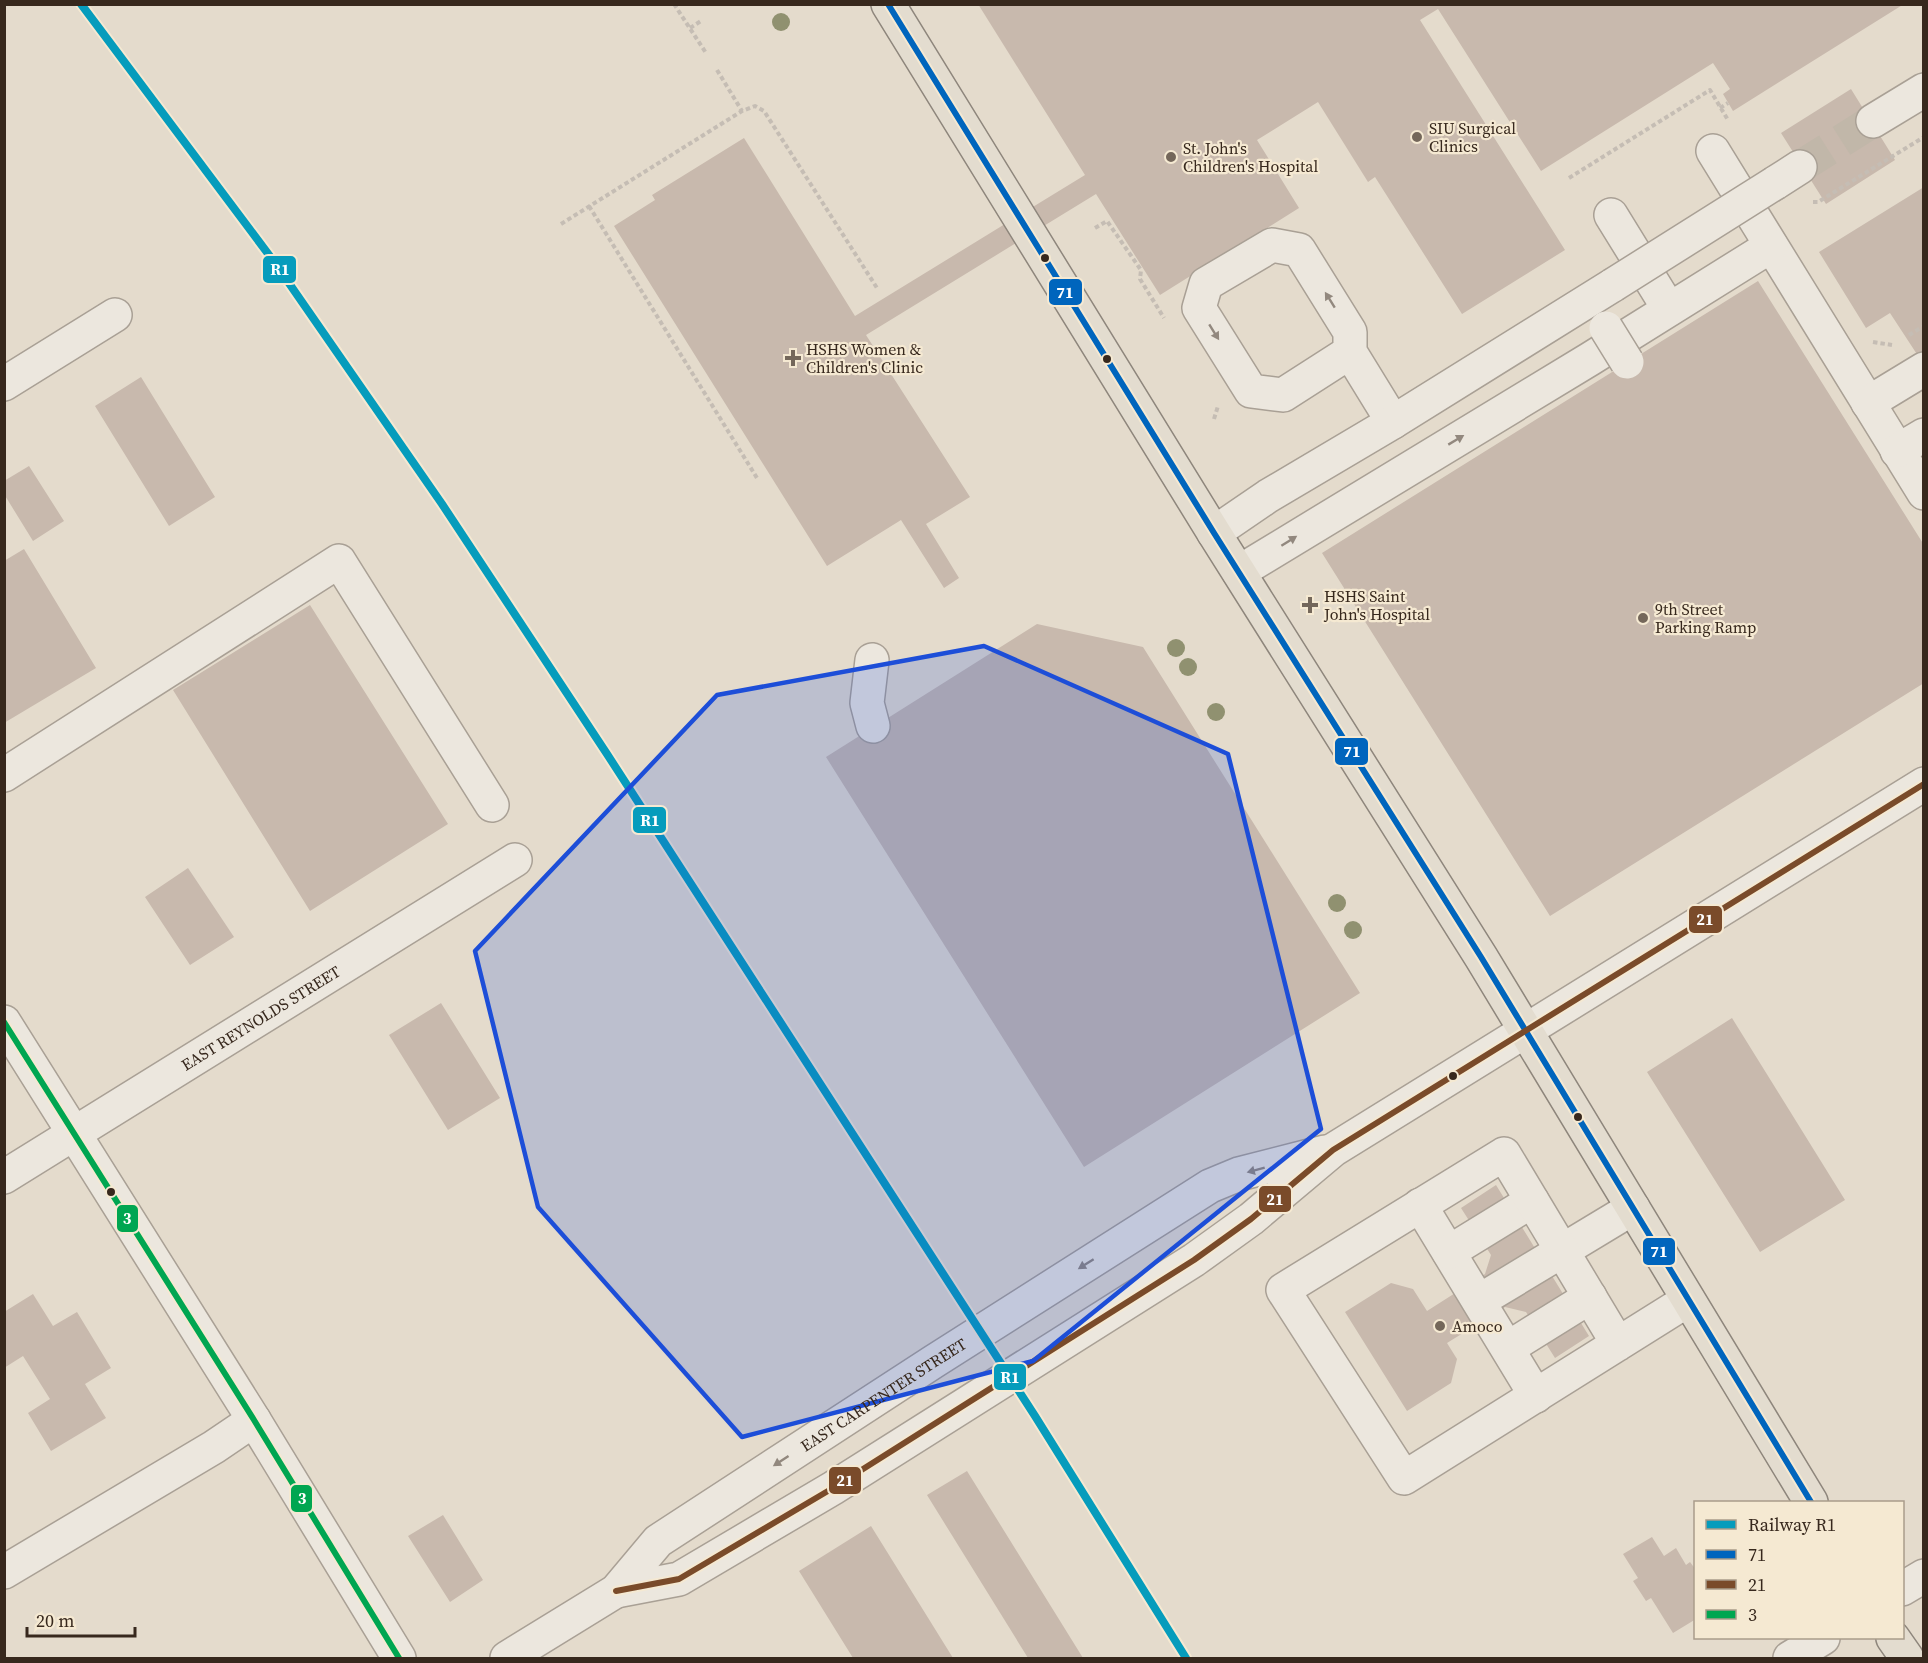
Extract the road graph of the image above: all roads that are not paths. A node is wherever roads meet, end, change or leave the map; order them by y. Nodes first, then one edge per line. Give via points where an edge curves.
1 (888, 4) edge
2 (1923, 90) edge
3 (1873, 121) tunnel mouth
4 (1713, 151) dead end
5 (1788, 175) tunnel mouth
6 (1611, 215) dead end
7 (1772, 246) junction
8 (1601, 293) junction
9 (115, 315) dead end
10 (1657, 316) junction
11 (1350, 352) junction
12 (1627, 362) dead end
13 (1923, 369) edge
14 (4, 384) edge
15 (1868, 403) junction
16 (1393, 422) junction
17 (1910, 443) edge
18 (1923, 493) edge
19 (1214, 533) junction
20 (1239, 572) junction
21 (872, 660) dead end
22 (873, 726) dead end
23 (4, 775) edge
24 (1923, 784) edge
25 (492, 805) dead end
26 (515, 860) dead end
27 (4, 1022) edge
28 (1525, 1031) junction
29 (74, 1132) junction
30 (1333, 1150) junction
31 (4, 1177) edge
32 (1532, 1201) junction
33 (1420, 1205) junction
34 (1633, 1208) junction
35 (1562, 1251) junction
36 (1449, 1252) junction
37 (1590, 1297) junction
38 (1688, 1300) junction
39 (1479, 1301) junction
40 (1618, 1344) junction
41 (1508, 1348) junction
42 (1536, 1396) junction
43 (254, 1420) junction
44 (1810, 1501) edge
45 (4, 1572) edge
46 (1923, 1576) edge
47 (1904, 1588) edge
48 (616, 1591) junction
49 (1821, 1639) edge
50 (1894, 1639) edge
51 (399, 1659) edge
52 (507, 1659) edge
53 (1790, 1659) edge
54 (1907, 1659) edge

1 - 19 main road
2 - 3 street
4 - 7 street
5 - 8 street, bridge
6 - 10 street
7 - 10 street
7 - 15 street
8 - 12 street, bridge via 1606,328
8 - 16 street
9 - 14 street
20 -> 10 street
11 -> 11 street via 1350,332 1299,250 1272,245 1206,284 1199,308 1251,391 1283,395
11 - 16 street
13 - 15 street
15 - 17 street
16 - 19 street
17 - 18 street
19 - 20 main road
20 - 28 main road
21 - 22 street via 867,704
23 - 25 street via 339,561
24 - 28 street, EAST CARPENTER STREET
26 - 29 street, EAST REYNOLDS STREET
27 - 29 street
28 - 30 street, EAST CARPENTER STREET
28 - 34 main road
29 - 31 street, EAST REYNOLDS STREET
29 - 43 street
30 - 48 street, EAST CARPENTER STREET via 1251,1219 1194,1260 833,1488 679,1579
30 -> 48 street, EAST CARPENTER STREET via 1239,1174 1210,1186 658,1541
32 - 33 street via 1504,1154
32 - 35 street
32 - 36 street
33 - 36 street
33 - 42 street via 1283,1290 1404,1478
34 - 35 street
34 - 38 main road
35 - 37 street
35 - 39 street
36 - 39 street
37 - 40 street
37 - 41 street
38 - 40 street
38 - 44 main road
39 - 41 street
40 - 42 street
41 - 42 street
43 - 45 street
43 - 51 street
46 - 47 street
48 - 52 street, EAST CARPENTER STREET
49 - 53 street
50 - 54 main road

